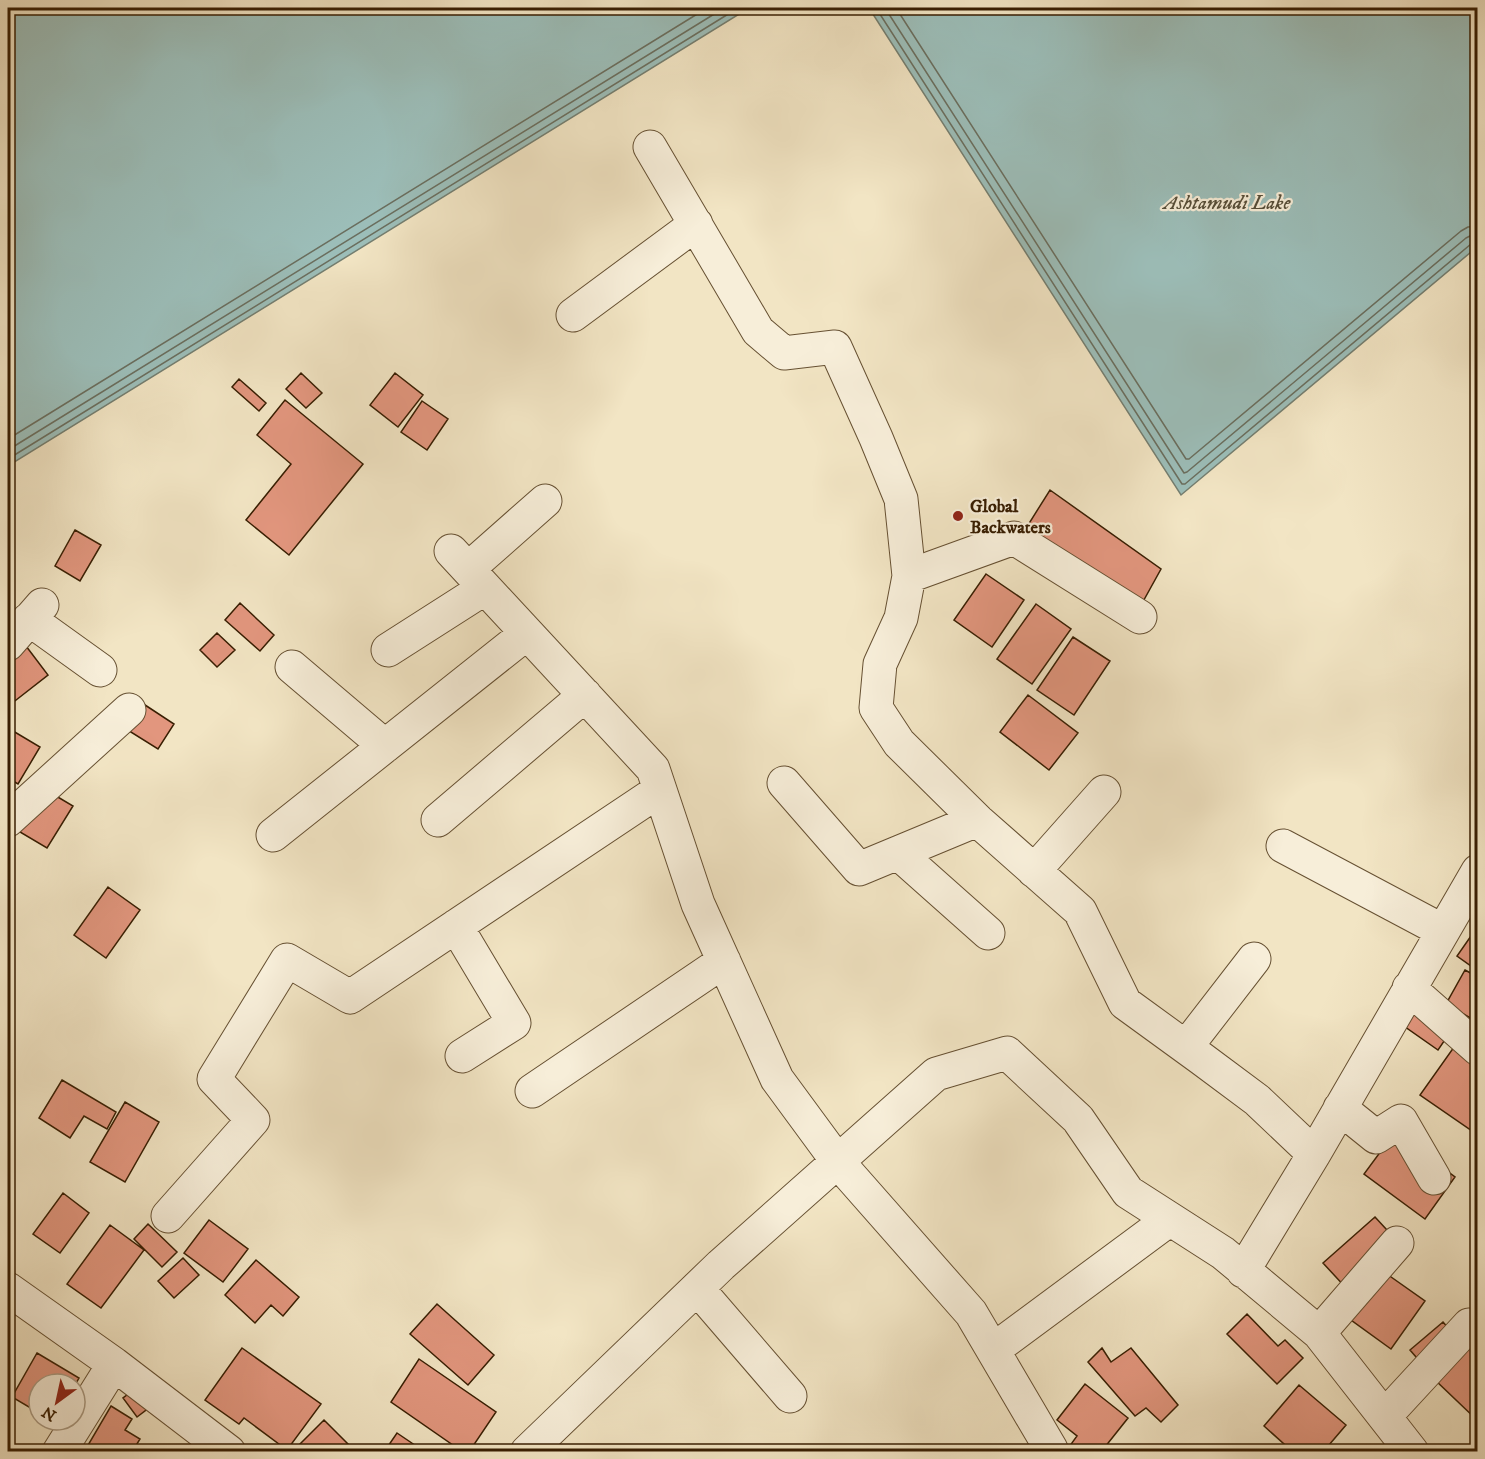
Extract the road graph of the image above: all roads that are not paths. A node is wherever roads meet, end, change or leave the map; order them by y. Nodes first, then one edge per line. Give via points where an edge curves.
1 (650, 147) dead end
2 (696, 224) junction
3 (573, 315) dead end
4 (545, 501) dead end
5 (468, 569) junction
6 (909, 576) junction
7 (1140, 617) dead end
8 (527, 633) junction
9 (8, 644) edge
10 (388, 650) dead end
11 (292, 667) dead end
12 (100, 670) dead end
13 (585, 695) junction
14 (129, 710) dead end
15 (385, 746) junction
16 (784, 783) dead end
17 (660, 790) junction
18 (1104, 792) dead end
19 (8, 820) edge
20 (438, 820) dead end
21 (976, 820) junction
22 (273, 834) dead end
23 (1283, 846) dead end
24 (898, 853) junction
25 (1034, 871) junction
26 (1478, 871) edge
27 (456, 926) junction
28 (1443, 931) junction
29 (988, 933) dead end
30 (1254, 959) dead end
31 (724, 961) junction
32 (1409, 988) junction
33 (1186, 1047) junction
34 (1478, 1049) edge
35 (462, 1056) dead end
36 (532, 1091) dead end
37 (1340, 1108) junction
38 (1314, 1154) junction
39 (838, 1162) junction
40 (1434, 1178) dead end
41 (168, 1216) dead end
42 (1170, 1219) junction
43 (1397, 1243) dead end
44 (1243, 1271) junction
45 (697, 1288) junction
46 (8, 1289) edge
47 (1469, 1325) dead end
48 (1319, 1333) junction
49 (993, 1350) junction
50 (114, 1364) junction
51 (790, 1396) dead end
52 (1385, 1416) junction
53 (1051, 1449) dead end
54 (59, 1452) edge
55 (229, 1452) edge
56 (527, 1452) edge
57 (1412, 1452) edge

1 - 2 street
2 - 3 street
2 - 6 street via 758,331 784,353 835,346 901,499
4 - 5 street
5 - 8 street
5 - 10 street
6 - 7 street via 1014,537
6 - 21 street via 901,618 880,664 876,708 899,743
8 - 13 street
8 - 15 street
9 - 12 street via 36,612
11 - 15 street
13 - 17 street via 653,769
13 - 20 street
14 - 19 street
15 - 22 street
16 - 24 street via 859,869
17 - 27 street
17 - 31 street via 698,904
18 - 25 street
21 - 24 street
21 - 25 street
23 - 28 street
24 - 29 street
25 - 33 street via 1080,911 1125,1003
26 - 28 street
27 - 35 street via 514,1023
27 - 41 street via 350,997 287,960 214,1079 253,1120
28 - 32 street
30 - 33 street
31 - 36 street
31 - 39 street via 777,1079
32 - 34 street
32 - 37 street
33 - 38 street via 1257,1100
37 - 38 street
37 - 40 street via 1376,1137 1401,1121
38 - 44 street
39 - 42 street via 936,1074 1007,1053 1078,1119 1128,1192
39 - 45 street
39 - 49 street via 971,1313
42 - 44 street via 1223,1253
42 - 49 street
43 - 48 street
44 - 48 street
45 - 51 street
45 - 56 street
46 - 50 street
47 - 52 street
48 - 52 street
49 - 53 street
50 - 54 street
50 - 55 street
52 - 57 street

